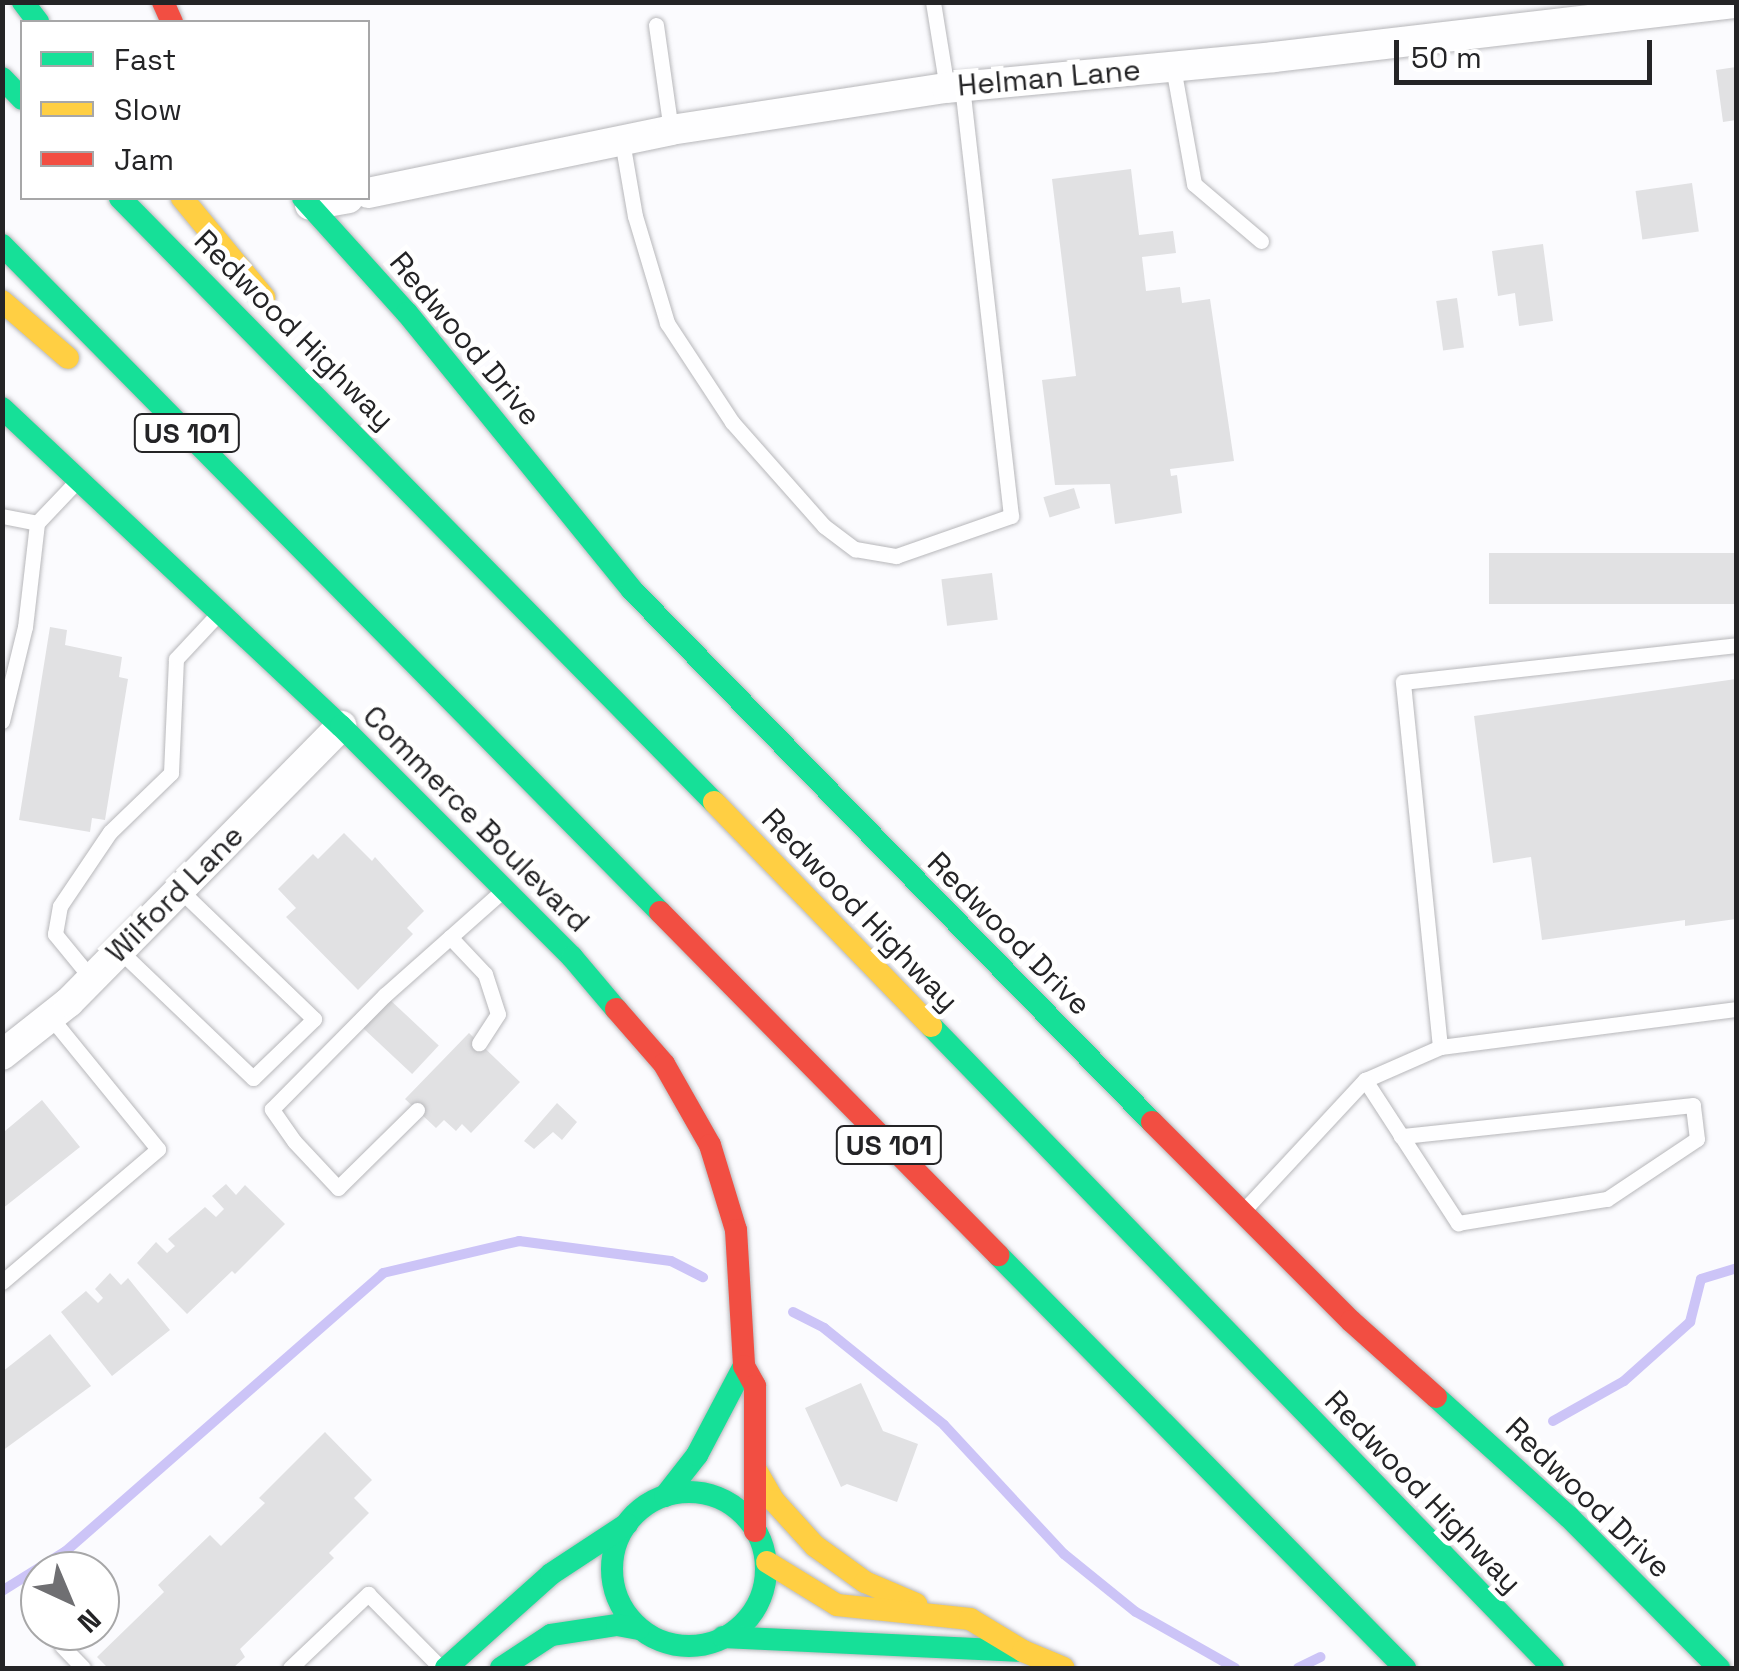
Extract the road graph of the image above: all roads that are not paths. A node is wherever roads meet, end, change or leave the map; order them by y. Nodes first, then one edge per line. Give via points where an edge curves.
1 (933, 2) edge
2 (1736, 3) edge
3 (1580, 12) edge
4 (656, 25) dead end
5 (1173, 67) junction
6 (2, 78) edge
7 (955, 88) junction
8 (20, 96) edge
9 (671, 130) junction
10 (622, 141) junction
11 (370, 194) edge
12 (122, 200) edge
13 (184, 200) edge
14 (307, 201) edge
15 (1261, 242) dead end
16 (2, 245) edge
17 (2, 301) edge
18 (282, 319) dead end
19 (91, 378) dead end
20 (332, 380) dead end
21 (2, 408) edge
22 (150, 430) dead end
23 (77, 480) junction
24 (2, 516) edge
25 (37, 523) junction
26 (482, 562) junction
27 (219, 612) junction
28 (372, 622) junction
29 (1736, 645) edge
30 (2, 721) edge
31 (341, 726) junction
32 (504, 889) junction
33 (180, 890) junction
34 (450, 937) junction
35 (120, 951) junction
36 (91, 978) junction
37 (1736, 1008) edge
38 (52, 1019) junction
39 (479, 1043) dead end
40 (1440, 1047) junction
41 (2, 1055) edge
42 (1364, 1080) junction
43 (416, 1110) dead end
44 (1402, 1136) junction
45 (1242, 1213) junction
46 (2, 1282) edge
47 (744, 1366) junction
48 (756, 1470) junction
49 (665, 1496) junction
50 (628, 1524) junction
51 (755, 1531) junction
52 (767, 1562) junction
53 (933, 1615) junction
54 (638, 1629) junction
55 (723, 1637) junction
56 (1023, 1651) junction
57 (290, 1668) edge
58 (444, 1668) edge
59 (501, 1668) edge
60 (1064, 1668) edge
61 (1405, 1668) edge
62 (1552, 1668) edge
63 (1718, 1668) edge

1 - 7 lane
2 - 3 street, Helman Lane
3 - 5 street, Helman Lane
4 - 9 lane
5 - 7 street, Helman Lane
5 - 15 lane via 1194,184
6 - 8 main road
7 - 9 street, Helman Lane
7 - 10 lane via 1011,516 896,556 855,549 824,526 732,422 668,323 635,216
9 - 10 street, Helman Lane
10 - 11 street, Helman Lane
12 - 26 main road, Redwood Highway
13 - 18 main road
14 - 45 main road, Redwood Drive via 632,590
16 - 28 main road, US 101
17 - 19 main road
20 - 26 main road
21 - 23 main road, Commerce Boulevard
22 - 28 main road
23 - 25 lane
23 - 27 main road, Commerce Boulevard
24 - 25 lane
25 - 30 lane via 25,627
26 - 62 main road, Redwood Highway
27 - 31 main road, Commerce Boulevard
27 - 36 lane via 176,659 171,773 110,832 60,906 55,934
28 - 61 main road, US 101
29 - 40 lane via 1403,682
31 - 32 main road, Commerce Boulevard
31 - 33 street, Wilford Lane
32 - 34 lane
32 - 47 main road, Commerce Boulevard via 572,957 688,1102 730,1202
33 - 35 street, Wilford Lane
33 - 35 lane via 314,1019 253,1078
34 - 39 lane via 485,974 498,1014
34 - 43 lane via 272,1109 338,1188
35 - 36 street, Wilford Lane
36 - 38 street, Wilford Lane
37 - 40 lane
38 - 41 street, Wilford Lane
38 - 46 lane via 158,1150
40 - 42 lane
42 - 44 lane
42 - 45 lane
44 - 44 lane via 1458,1223 1607,1199 1697,1139 1693,1105
45 - 63 main road, Redwood Drive via 1570,1517
47 - 48 main road, Commerce Boulevard via 755,1386
47 - 49 main road, Commerce Boulevard via 698,1455
48 - 51 main road, Commerce Boulevard
48 - 53 main road via 814,1546 865,1582
49 - 50 main road, Commerce Boulevard
49 - 51 main road, Commerce Boulevard via 702,1490 720,1496
50 - 54 main road via 614,1542 609,1574
50 - 58 main road, Commerce Boulevard via 551,1574
51 - 52 main road, Commerce Boulevard
52 - 53 main road via 837,1605
52 - 55 main road via 764,1592 753,1612
53 - 56 main road via 970,1619
54 - 55 main road via 671,1646
54 - 59 main road via 616,1624 551,1635
55 - 56 main road
56 - 60 main road
57 - 58 lane via 368,1594

